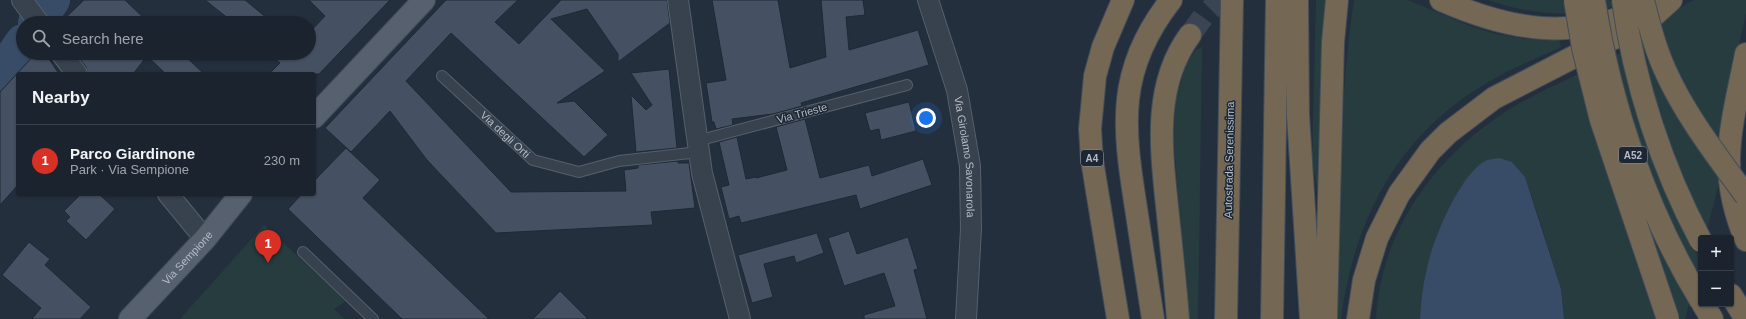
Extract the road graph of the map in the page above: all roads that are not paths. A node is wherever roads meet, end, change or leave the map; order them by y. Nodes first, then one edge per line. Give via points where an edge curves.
1 (424, 0) edge
2 (678, 0) edge
3 (928, 0) edge
4 (1123, 0) edge
5 (1171, 0) edge
6 (1232, 0) edge
7 (1277, 0) edge
8 (1296, 0) edge
9 (1338, 0) edge
10 (1441, 0) edge
11 (1575, 0) edge
12 (1594, 0) edge
13 (1623, 0) edge
14 (1671, 0) edge
15 (1646, 3) edge
16 (1190, 35) tunnel mouth
17 (1595, 46) junction
18 (1746, 54) edge
19 (66, 60) edge
20 (75, 72) edge
21 (442, 76) dead end
22 (907, 85) dead end
23 (316, 115) edge
24 (698, 147) junction
25 (170, 196) edge
26 (239, 196) edge
27 (1746, 196) edge
28 (1698, 235) edge
29 (205, 239) junction
30 (1746, 240) edge
31 (303, 252) dead end
32 (1698, 295) edge
33 (1734, 300) edge
34 (1705, 307) edge
35 (130, 319) edge
36 (373, 319) edge
37 (740, 319) edge
38 (966, 319) edge
39 (1118, 319) edge
40 (1153, 319) edge
41 (1178, 319) edge
42 (1226, 319) edge
43 (1272, 319) edge
44 (1311, 319) edge
45 (1326, 319) edge
46 (1358, 319) edge
47 (1668, 319) edge
48 (1712, 319) edge
49 (1746, 319) edge

1 - 23 main road
2 - 24 street
3 - 38 street, Via Girolamo Savonarola via 957,90 970,166 971,229
4 - 39 highway, A4 via 1103,47 1095,76 1090,129 1093,167
5 - 40 highway via 1142,46 1129,88 1126,109 1127,148
6 - 42 highway, Autostrada Serenissima
7 - 43 highway
8 - 44 highway via 1298,115
9 - 45 highway via 1333,42
10 - 15 highway via 1496,21 1544,28 1594,26 1618,20
11 - 47 highway, bridge via 1601,120
12 - 32 highway, A52, bridge via 1606,62 1636,162 1670,242
13 - 28 highway, A52, bridge via 1632,51 1656,134
14 - 17 highway via 1641,27
15 - 17 highway
15 - 27 highway, bridge via 1652,36 1678,98
16 - 41 highway via 1169,78 1161,129
17 - 46 highway via 1494,98 1448,133 1430,151 1399,194 1377,238 1364,280
18 - 30 highway via 1727,161 1733,202
19 - 20 street
21 - 24 lane, Via degli Orti via 533,160 579,172 619,161
22 - 24 lane, Via Trieste
24 - 37 street via 702,173
25 - 29 street
26 - 29 main road, Via Sempione
29 - 35 main road, Via Sempione
31 - 36 lane
33 - 49 highway
34 - 48 highway

